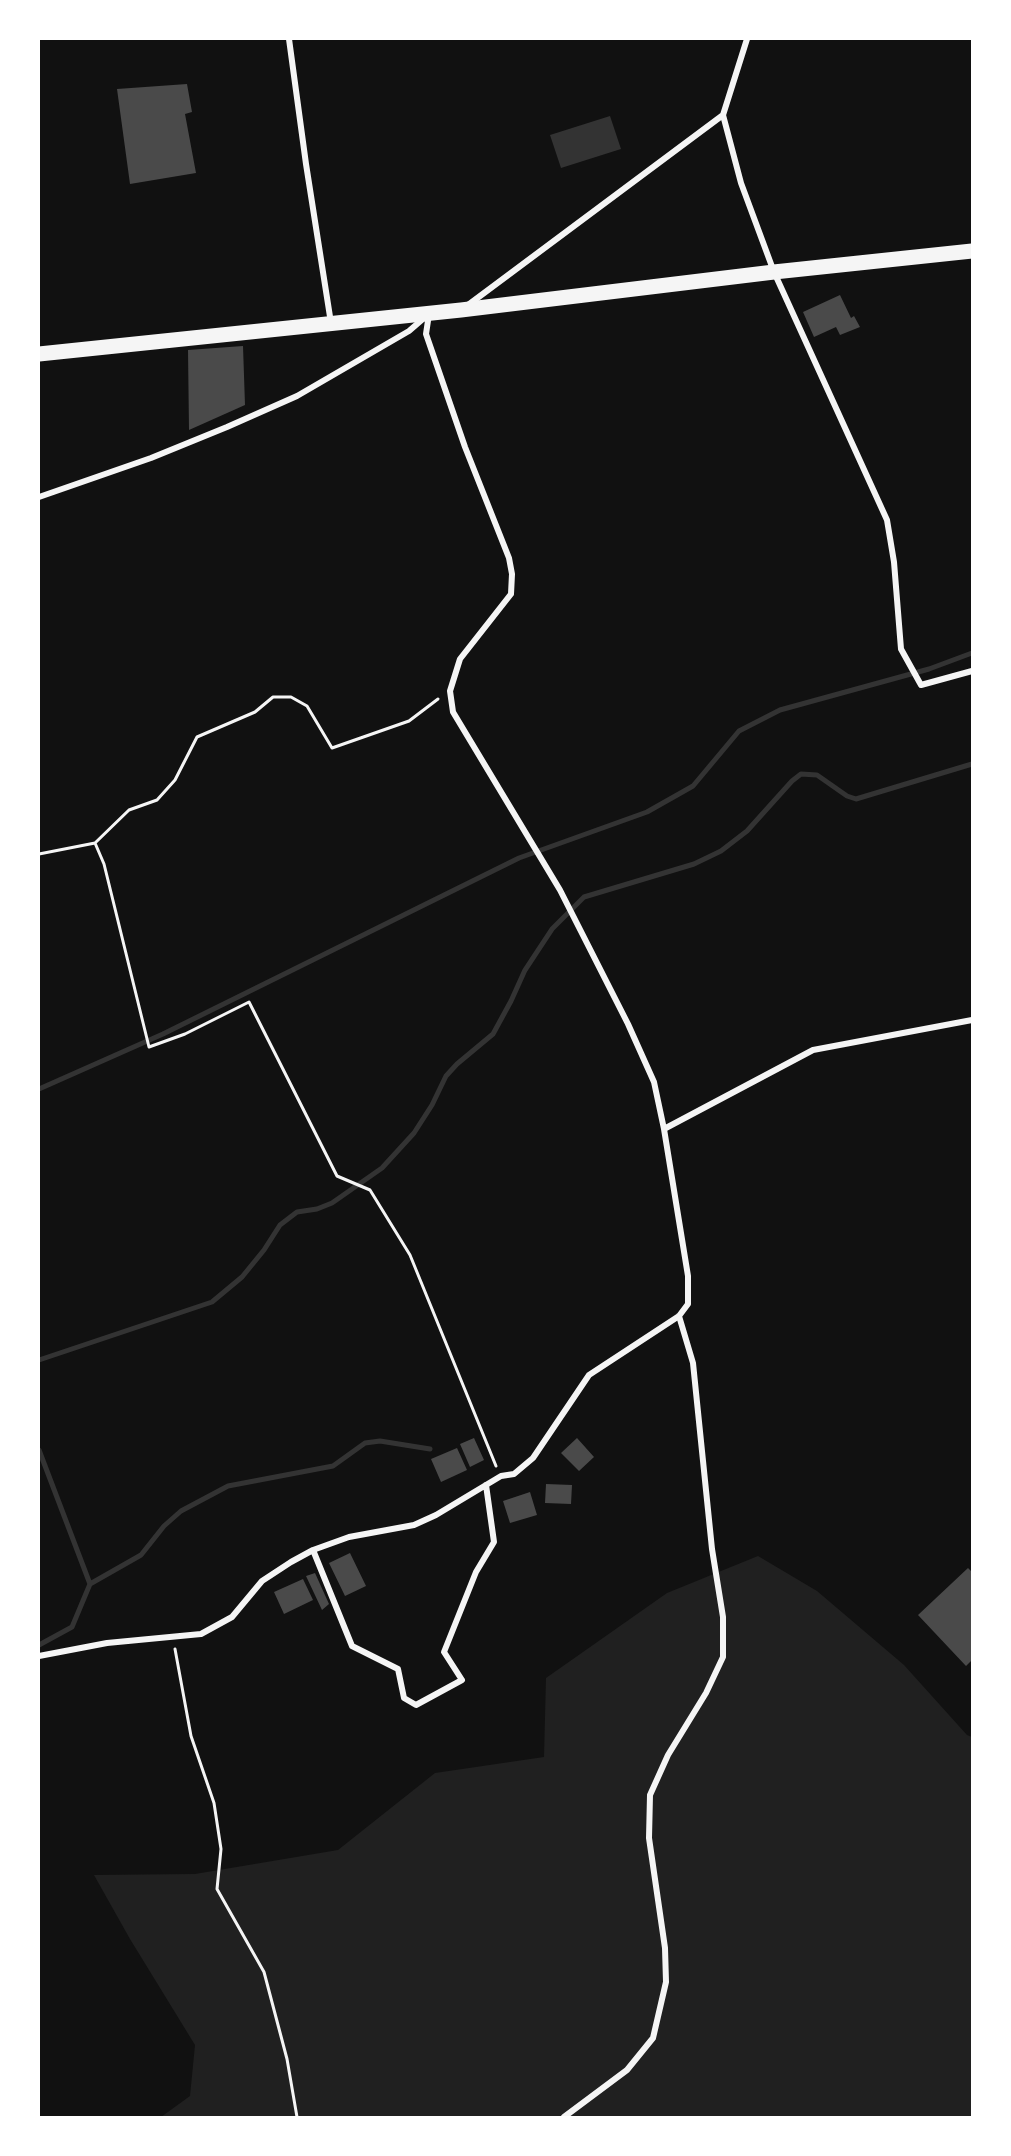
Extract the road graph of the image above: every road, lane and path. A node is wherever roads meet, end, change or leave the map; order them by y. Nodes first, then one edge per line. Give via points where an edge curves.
1 (290, 39) edge
2 (747, 39) edge
3 (723, 115) junction
4 (972, 251) edge
5 (774, 272) junction
6 (461, 310) junction
7 (429, 314) junction
8 (331, 324) junction
9 (39, 354) edge
10 (39, 496) edge
11 (972, 671) edge
12 (450, 690) junction
13 (95, 843) junction
14 (39, 854) edge
15 (972, 1020) edge
16 (664, 1129) junction
17 (679, 1316) junction
18 (501, 1476) junction
19 (486, 1485) junction
20 (312, 1551) junction
21 (173, 1635) junction
22 (39, 1656) edge
23 (297, 2117) edge
24 (564, 2117) edge

1 - 8 street
2 - 3 street
3 - 5 street via 741,183
3 - 6 street
4 - 5 main road
5 - 6 main road
5 - 11 street via 887,520 901,649 921,685
6 - 7 main road
7 - 8 main road
7 - 10 street via 409,331 297,396 228,428
7 - 12 street via 426,334 512,574 511,594 460,659
8 - 9 main road
12 - 13 path via 409,720 332,748 307,706 291,697 273,697 255,712 197,737 176,780 157,800 129,810
12 - 16 street via 453,712 560,890 628,1024 654,1082
13 - 14 path
13 - 18 path via 104,864 149,1047 249,1002 337,1176 370,1190 410,1255
15 - 16 street via 813,1050
16 - 17 street via 688,1276 688,1304
17 - 18 street via 589,1375 533,1458 514,1474
17 - 24 street via 693,1363 723,1617 723,1657 650,1795 649,1838 666,1982 653,2038 627,2070
18 - 19 street
19 - 20 street via 414,1525 349,1537
19 - 20 street via 494,1542 476,1572 444,1652 462,1680 416,1705 404,1698 398,1669 352,1646
20 - 21 street via 262,1581 232,1617 201,1634
21 - 22 street
21 - 23 path via 191,1736 214,1803 221,1849 218,1889 264,1971

